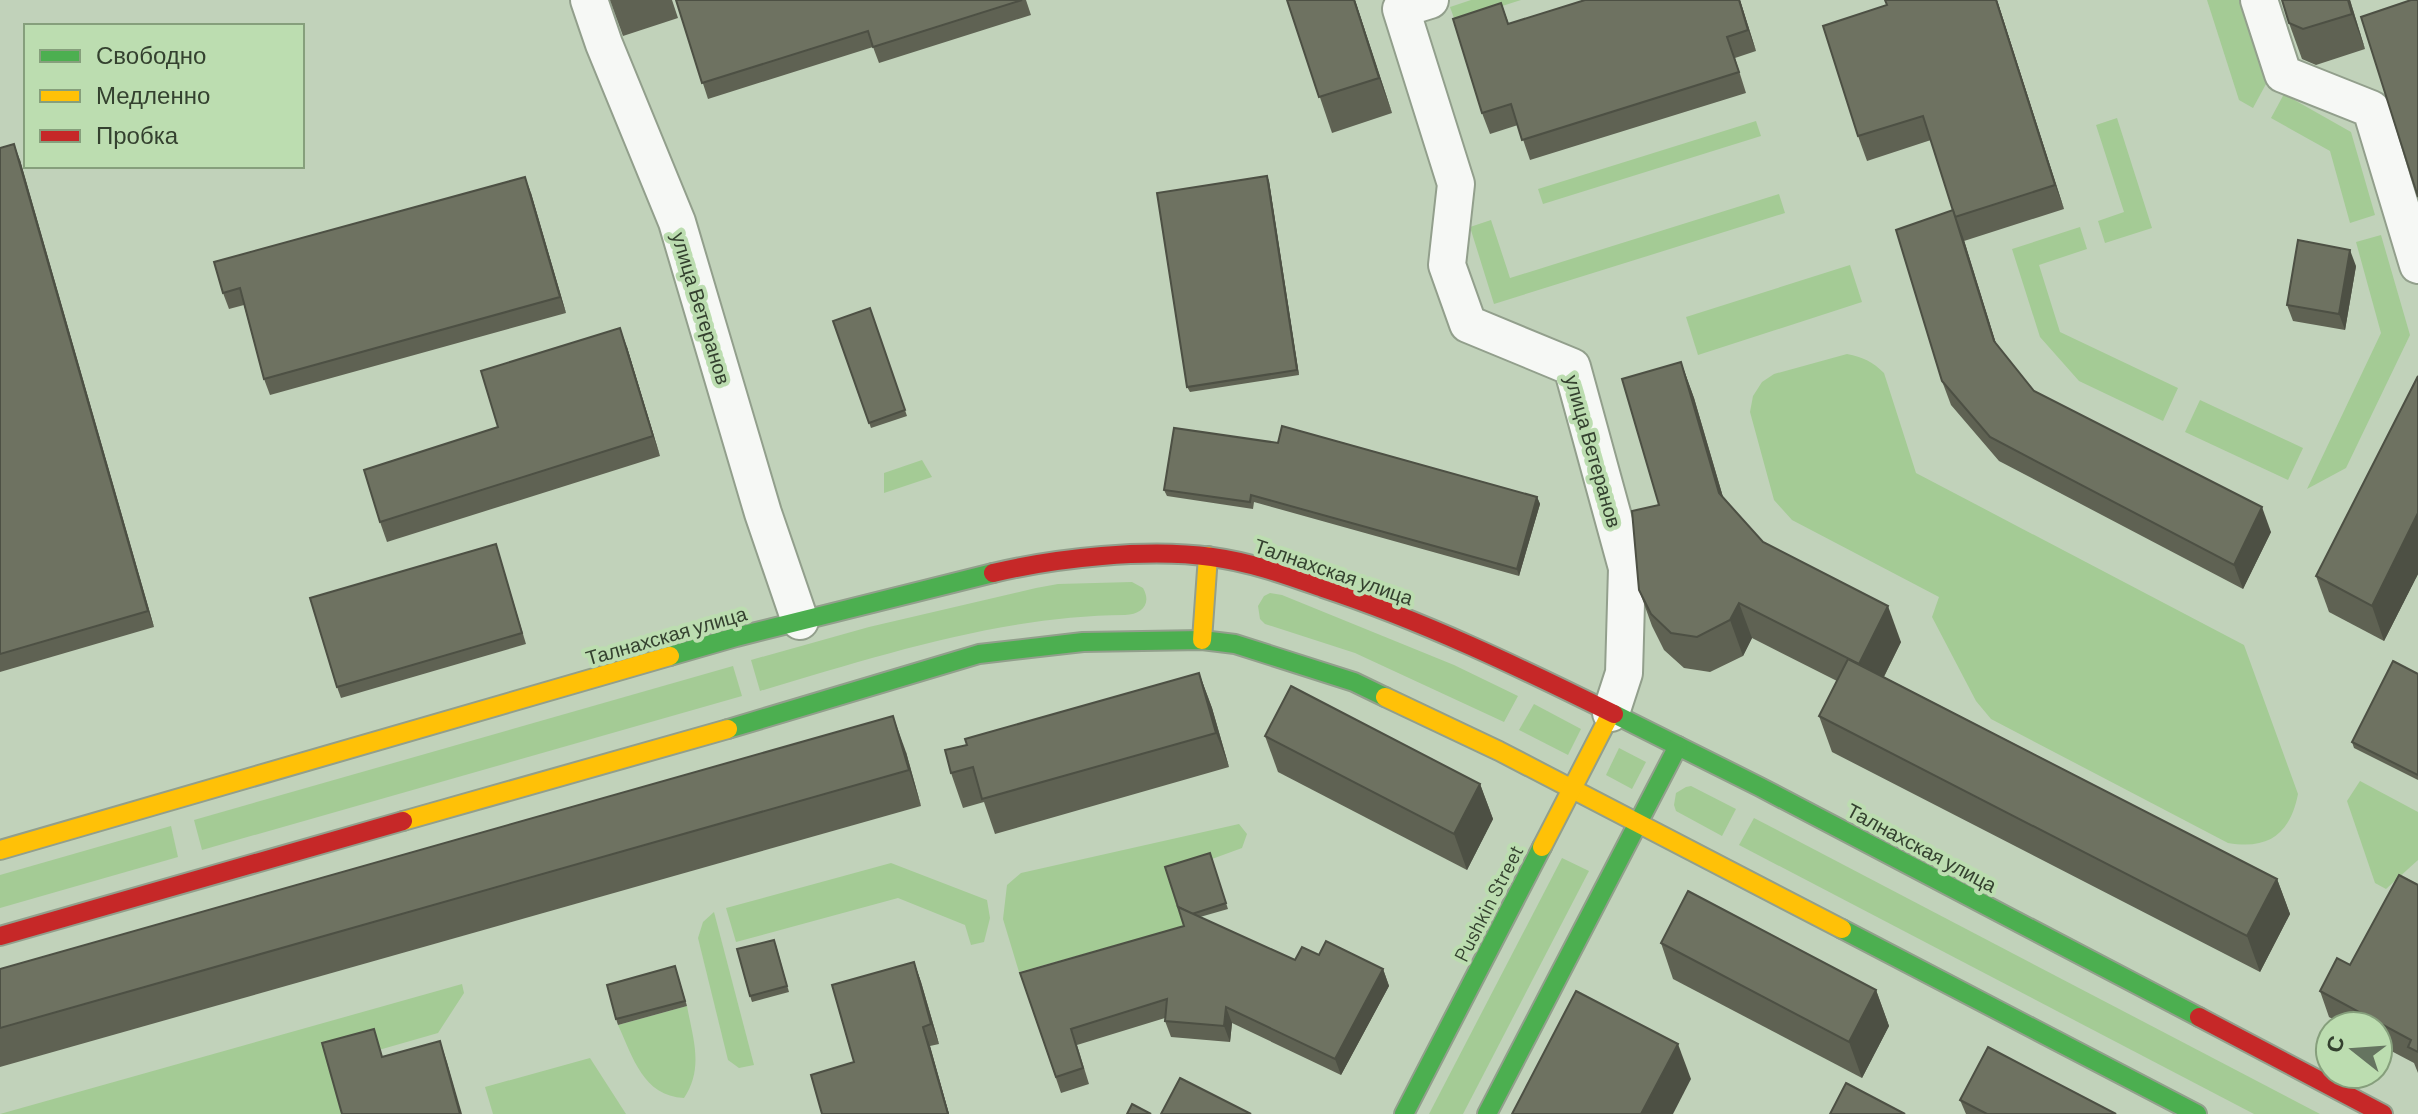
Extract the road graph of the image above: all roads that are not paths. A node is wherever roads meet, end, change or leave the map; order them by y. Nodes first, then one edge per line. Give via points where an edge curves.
1 (589, 0) edge
2 (1430, 0) edge
3 (2259, 0) edge
4 (2418, 265) edge
5 (1208, 556) junction
6 (800, 621) junction
7 (1202, 640) junction
8 (1611, 713) junction
9 (1678, 746) junction
10 (1572, 789) junction
11 (1638, 823) junction
12 (0, 850) edge
13 (0, 936) edge
14 (1404, 1114) edge
15 (1487, 1114) edge
16 (2197, 1114) edge
17 (2383, 1114) edge

1 - 6 street, улица Ветеранов via 677,222
2 - 8 street, улица Ветеранов via 1401,9 1456,184 1447,265 1468,324 1572,367 1627,568 1624,673
3 - 4 street via 2283,74 2371,109
5 - 6 street, Талнахская улица via 1036,563
5 - 7 street
5 - 8 street, Талнахская улица via 1250,563 1387,609
6 - 12 street, Талнахская улица
7 - 10 street via 1235,644 1354,682
7 - 13 street via 1083,642 979,654
8 - 9 street, Талнахская улица
8 - 10 street, Pushkin Street
9 - 11 street
9 - 17 street, Талнахская улица
10 - 11 street
10 - 14 street, Pushkin Street
11 - 15 street
11 - 16 street

